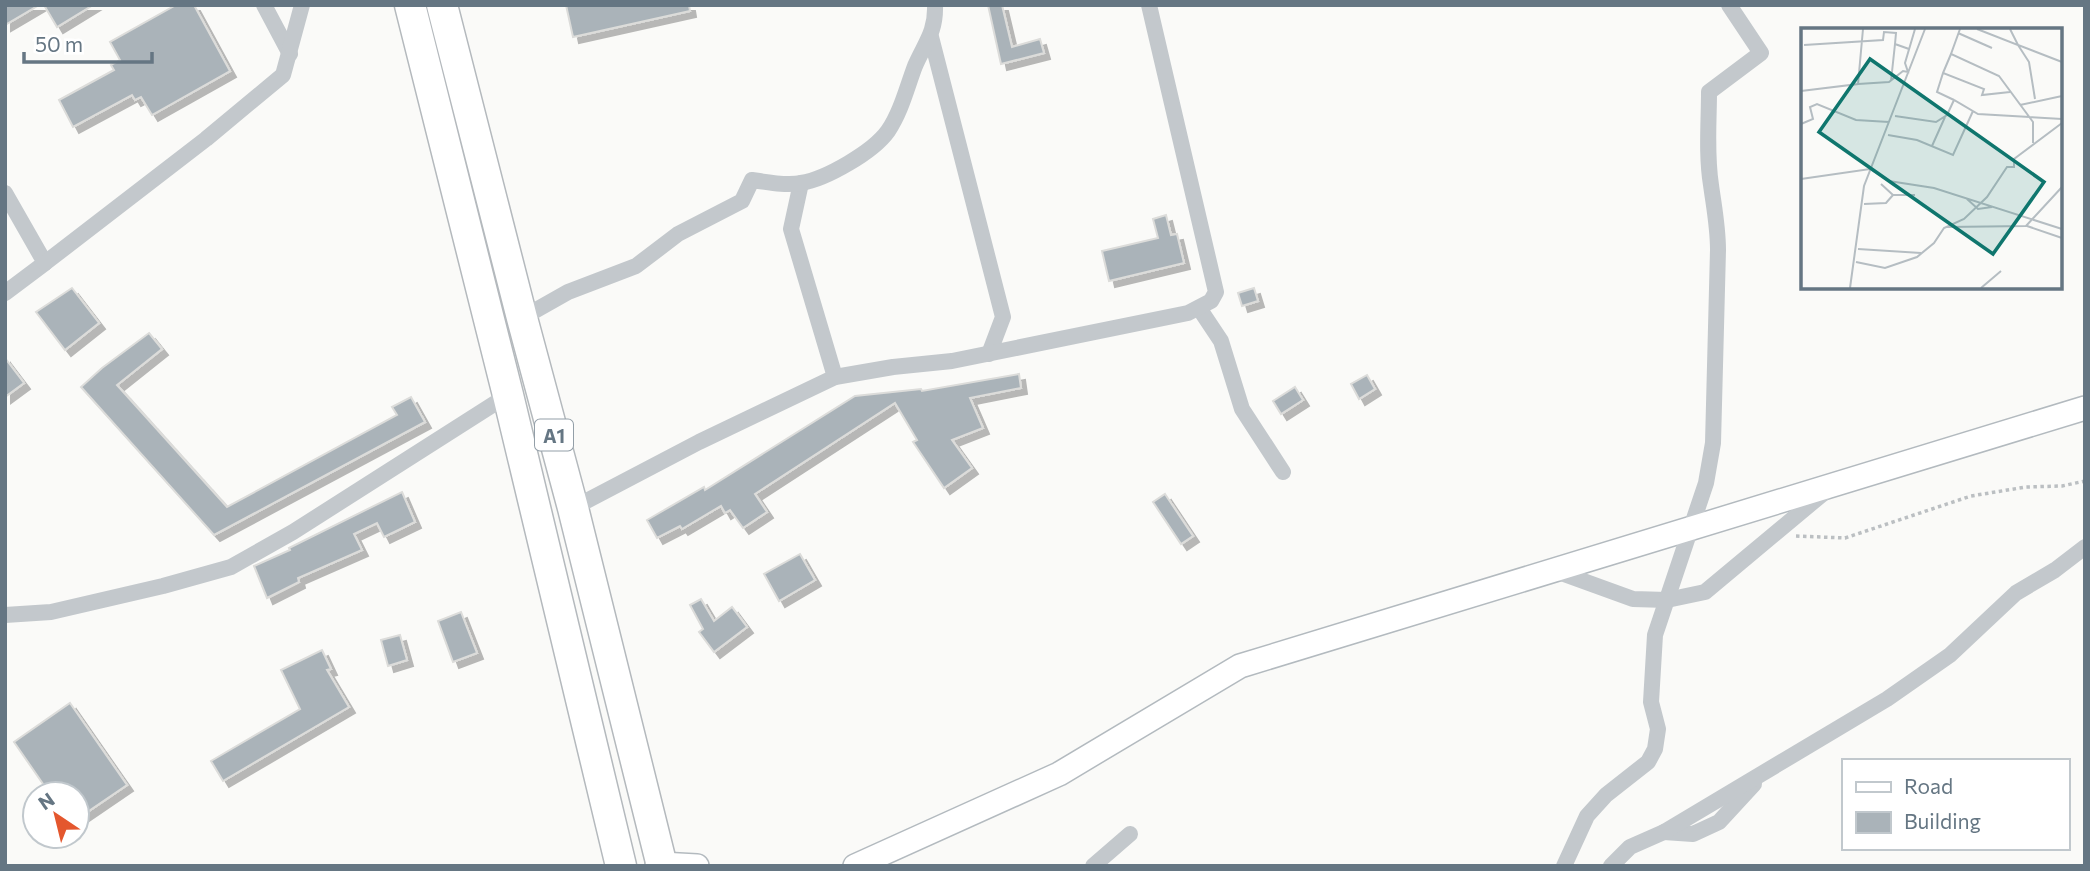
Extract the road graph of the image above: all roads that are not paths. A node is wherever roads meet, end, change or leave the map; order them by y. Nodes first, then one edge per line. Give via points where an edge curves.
1 (264, 5) edge
2 (302, 5) edge
3 (410, 5) edge
4 (442, 5) edge
5 (935, 5) edge
6 (1149, 5) edge
7 (1729, 5) edge
8 (931, 37) junction
9 (290, 54) junction
10 (801, 183) junction
11 (5, 193) edge
12 (45, 263) junction
13 (5, 293) edge
14 (1199, 308) junction
15 (522, 318) junction
16 (989, 354) junction
17 (835, 377) junction
18 (508, 395) junction
19 (2085, 408) edge
20 (1283, 472) dead end
21 (1835, 484) junction
22 (573, 509) junction
23 (1689, 528) junction
24 (2085, 547) edge
25 (1553, 570) junction
26 (1667, 600) junction
27 (5, 615) edge
28 (1130, 834) dead end
29 (660, 865) edge
30 (621, 866) edge
31 (697, 866) edge
32 (855, 866) edge
33 (1093, 866) edge
34 (1564, 866) edge
35 (1611, 866) edge

1 - 9 street
2 - 9 street
3 - 18 highway, A1
4 - 15 highway, A1
5 - 8 street
6 - 14 street via 1216,292 1212,301
7 - 23 street via 1761,53 1709,92 1710,184 1718,250 1713,443 1706,483
8 - 10 street via 888,131 863,155
8 - 16 street via 1003,317
9 - 12 street via 283,75
10 - 15 street via 752,180 742,201 678,234 636,266 568,292
10 - 17 street via 791,229
11 - 12 street
12 - 13 street
14 - 16 street
14 - 20 street via 1221,341 1242,409
15 - 22 highway, A1
16 - 17 street
17 - 22 street
18 - 27 street via 231,567 51,612
18 - 30 highway, A1
19 - 21 main road
21 - 23 main road
21 - 26 street via 1705,592
22 - 29 highway, A1
23 - 25 main road
23 - 26 street
24 - 35 street via 2016,593 1939,663 1762,774 1719,822 1693,835 1664,832 1630,847
25 - 26 street via 1633,599
25 - 32 main road via 1240,666 1059,775
26 - 34 street via 1655,635 1652,664 1651,702 1658,729 1655,748 1648,762 1587,816
28 - 33 street
29 - 31 main road

